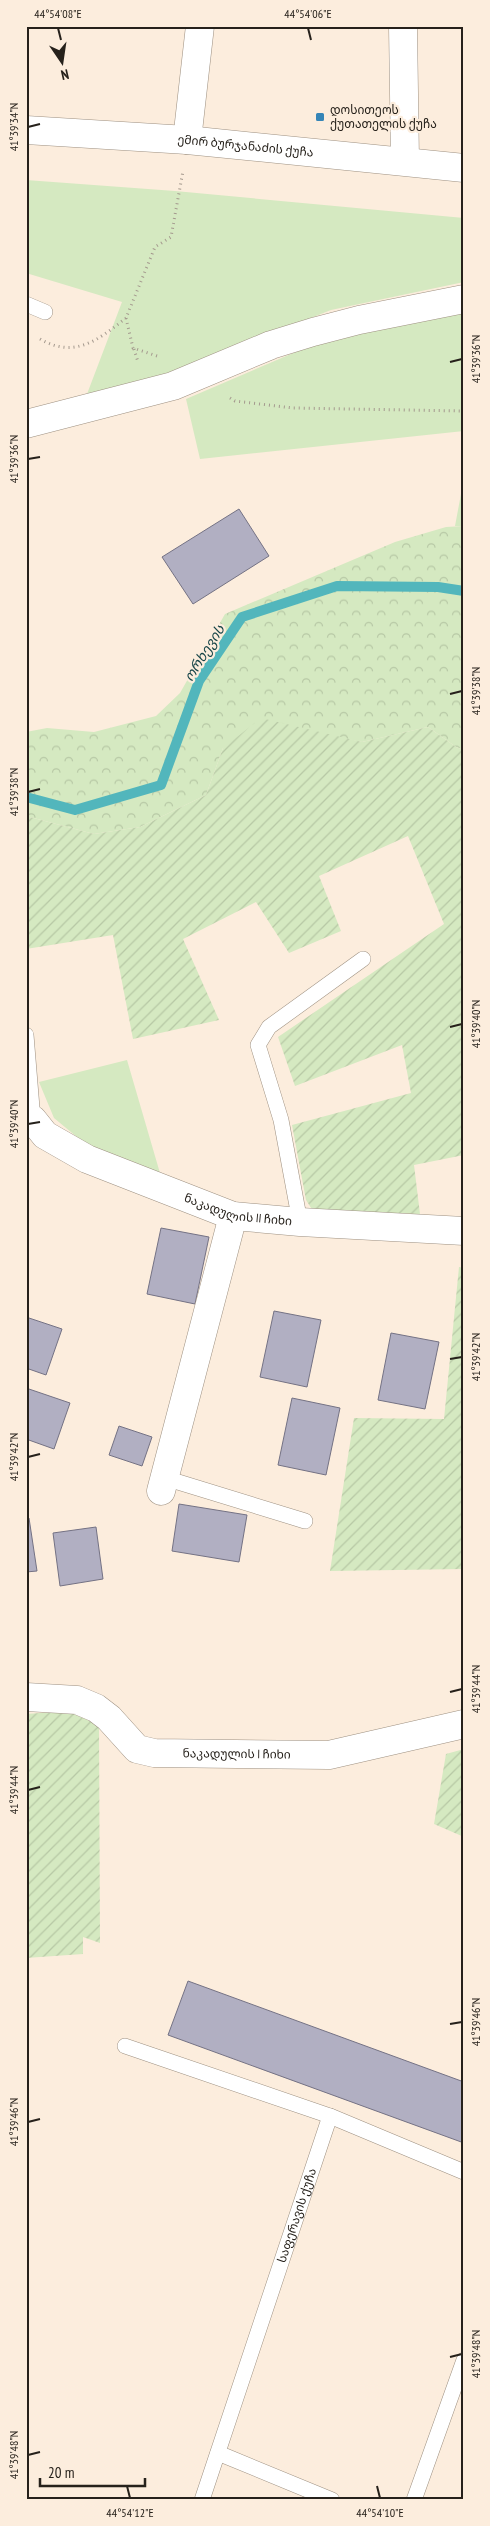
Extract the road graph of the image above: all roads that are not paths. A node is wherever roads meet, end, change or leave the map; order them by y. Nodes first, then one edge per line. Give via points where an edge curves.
1 (200, 26) edge
2 (403, 26) edge
3 (26, 130) edge
4 (187, 140) junction
5 (405, 161) junction
6 (464, 168) edge
7 (464, 299) edge
8 (26, 304) edge
9 (45, 312) dead end
10 (26, 424) edge
11 (363, 959) dead end
12 (26, 1035) edge
13 (32, 1120) joint
14 (233, 1216) junction
15 (300, 1222) junction
16 (464, 1231) edge
17 (163, 1484) joint
18 (304, 1521) dead end
19 (26, 1697) edge
20 (464, 1724) edge
21 (125, 2046) dead end
22 (330, 2116) junction
23 (464, 2172) edge
24 (464, 2360) edge
25 (218, 2453) junction
26 (202, 2500) edge
27 (332, 2500) edge
28 (414, 2500) edge

1 - 4 street
2 - 5 street
3 - 4 street, ემირ ბურჯანაძის ქუჩა
4 - 5 street, ემირ ბურჯანაძის ქუჩა
5 - 6 street, ემირ ბურჯანაძის ქუჩა
7 - 10 street via 313,332 271,345 173,386
8 - 9 lane
11 - 15 lane via 269,1027 258,1045 281,1120
12 - 13 lane
13 - 14 street, ნაკადულის II ჩიხი via 45,1135 87,1159
14 - 15 street, ნაკადულის II ჩიხი
14 - 17 street
15 - 16 street, ნაკადულის II ჩიხი
17 - 18 lane
19 - 20 street, ნაკადულის I ჩიხი via 77,1700 96,1708 137,1749 154,1754 329,1755
21 - 22 lane
22 - 23 lane
22 - 25 lane, საფერავის ქუჩა
24 - 28 lane
25 - 26 lane, საფერავის ქუჩა
25 - 27 lane

